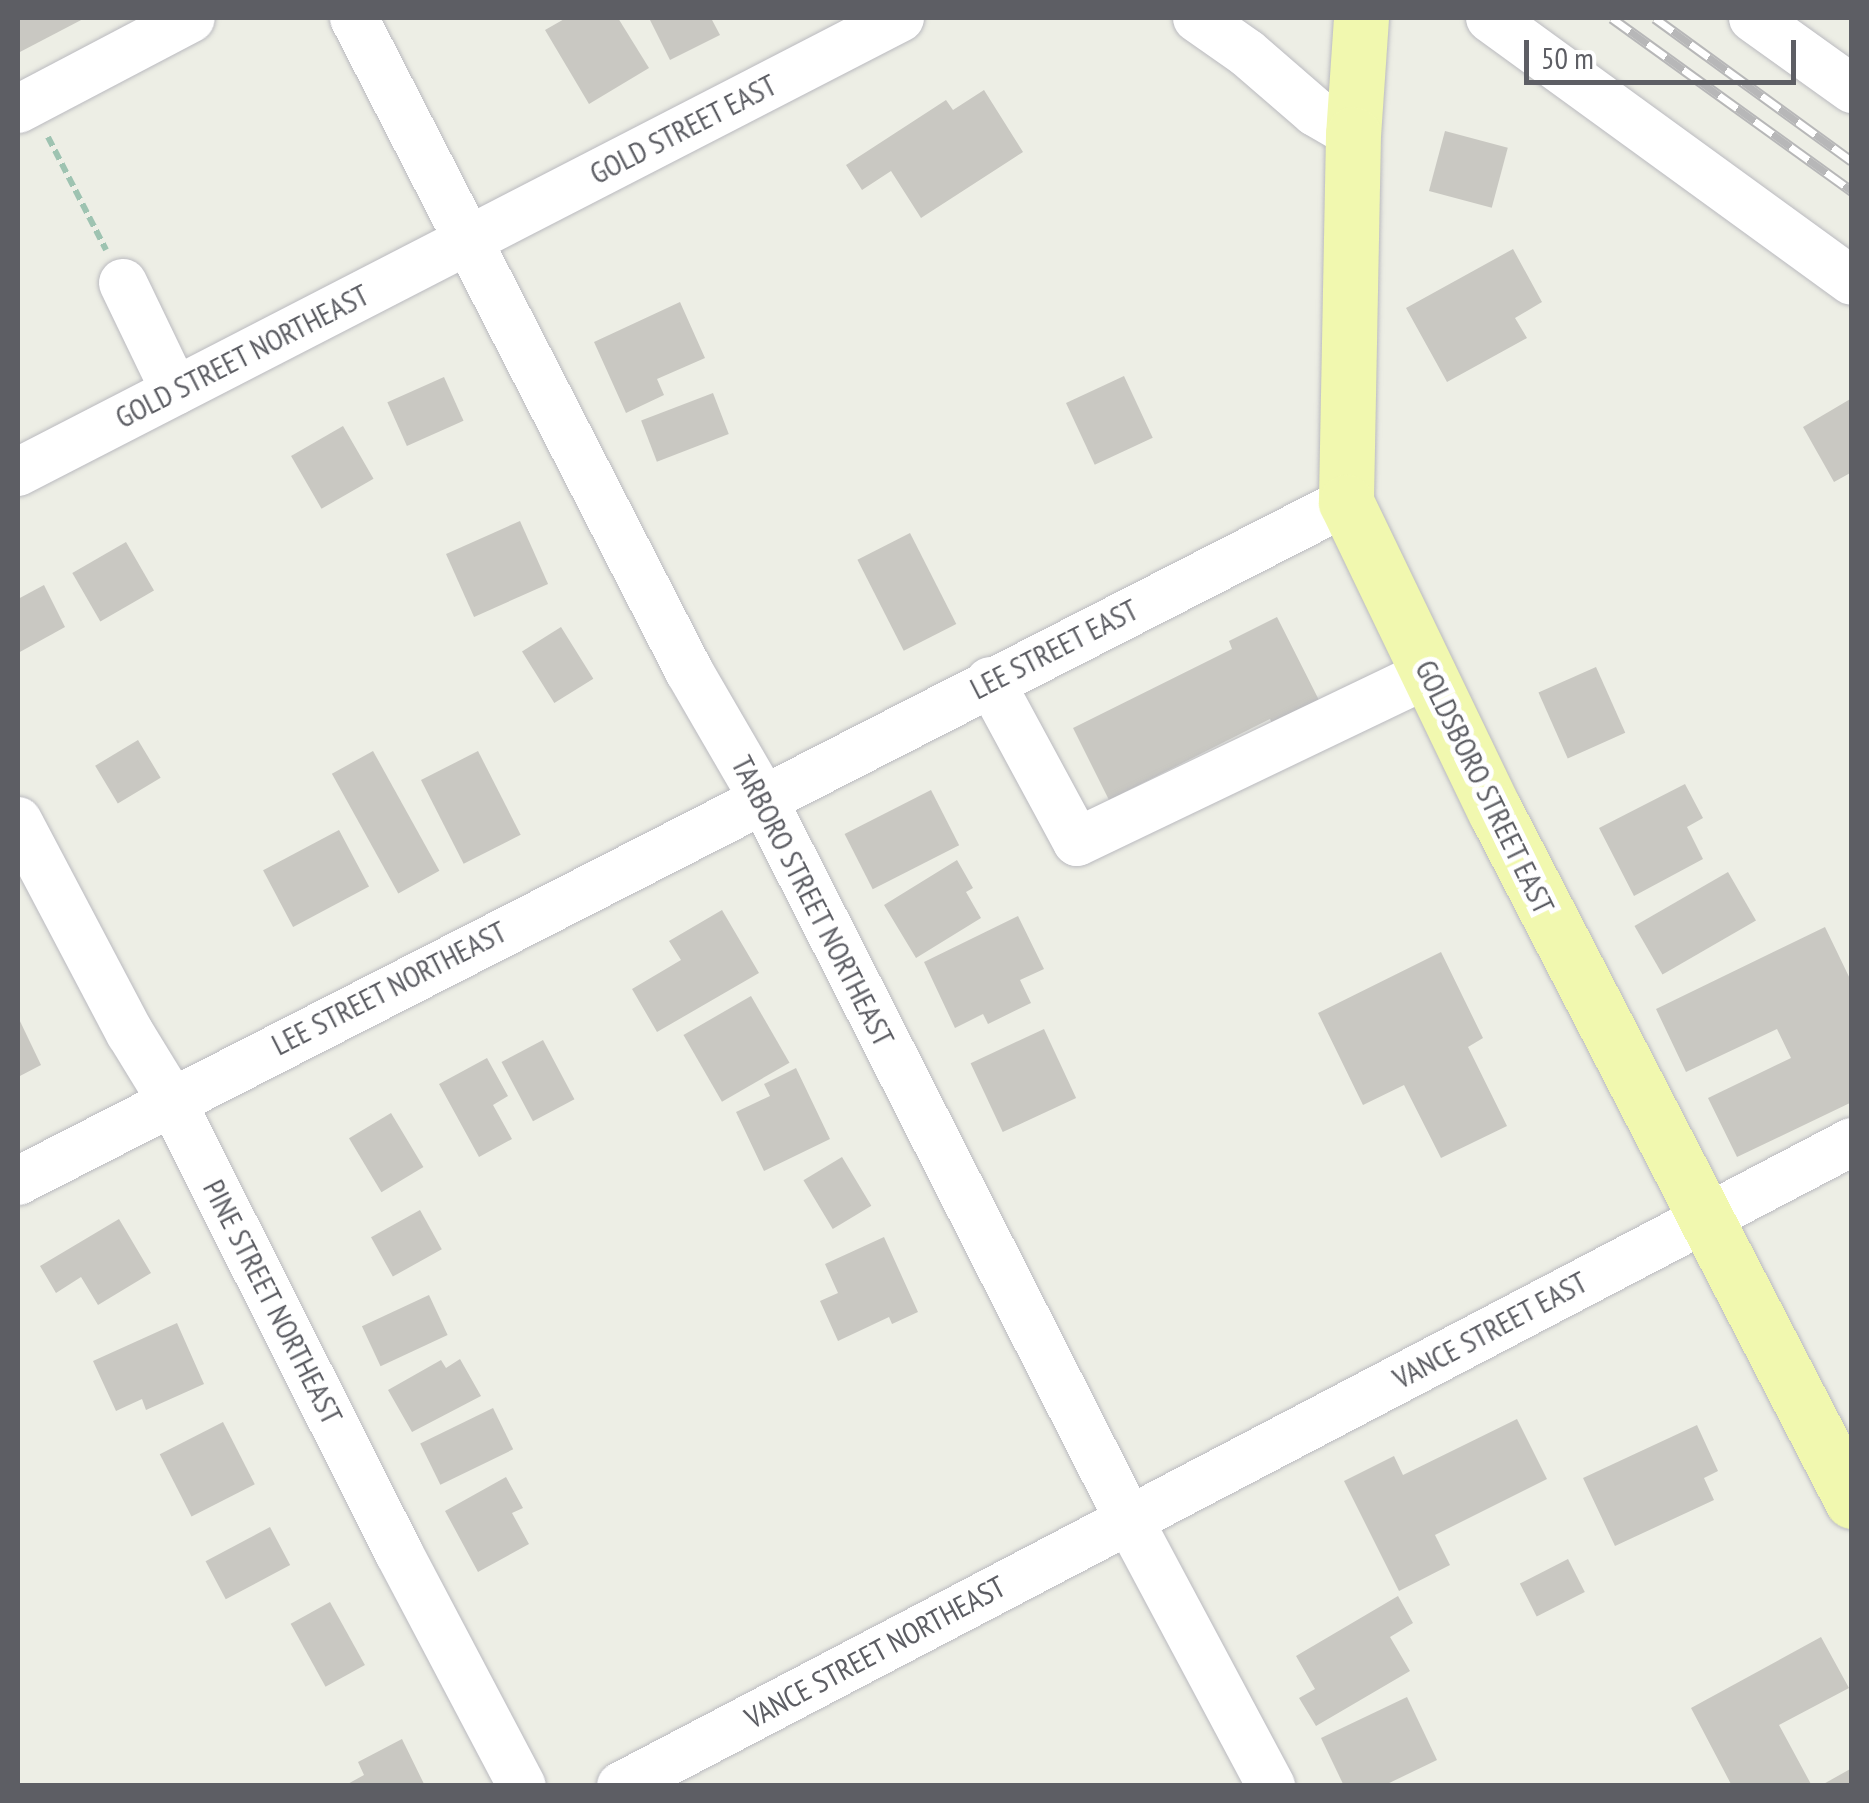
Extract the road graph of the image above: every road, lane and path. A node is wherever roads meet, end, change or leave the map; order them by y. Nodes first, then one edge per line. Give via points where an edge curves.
1 (191, 18) edge
2 (354, 18) edge
3 (900, 18) edge
4 (1196, 18) edge
5 (1361, 18) edge
6 (1490, 18) edge
7 (1754, 18) edge
8 (1852, 88) edge
9 (24, 105) edge
10 (1353, 134) junction
11 (466, 241) junction
12 (1852, 281) edge
13 (122, 283) joint
14 (175, 391) junction
15 (18, 472) edge
16 (1346, 502) junction
17 (1428, 673) junction
18 (990, 681) junction
19 (762, 797) junction
20 (18, 821) edge
21 (171, 1100) junction
22 (1852, 1142) edge
23 (18, 1180) edge
24 (1705, 1218) junction
25 (1852, 1501) edge
26 (1128, 1518) junction
27 (522, 1786) edge
28 (622, 1786) edge
29 (1271, 1786) edge

1 - 9 street
2 - 11 street, TARBORO STREET NORTHEAST
3 - 11 street, GOLD STREET EAST
4 - 10 street
5 - 10 main road, GOLDSBORO STREET EAST
6 - 12 street
7 - 8 street
9 - 13 path
10 - 16 main road, GOLDSBORO STREET EAST
11 - 14 street, GOLD STREET NORTHEAST
11 - 19 street, TARBORO STREET NORTHEAST via 689,671
13 - 14 street
14 - 15 street, GOLD STREET NORTHEAST
16 - 17 main road, GOLDSBORO STREET EAST
16 - 18 street, LEE STREET EAST
17 - 18 street via 1077,842
17 - 24 main road, GOLDSBORO STREET EAST
18 - 19 street, LEE STREET EAST
19 - 21 street, LEE STREET NORTHEAST
19 - 26 street, TARBORO STREET NORTHEAST
20 - 21 street, PINE STREET NORTHEAST
21 - 23 street, LEE STREET NORTHEAST
21 - 27 street, PINE STREET NORTHEAST
22 - 24 street, VANCE STREET EAST
24 - 25 main road, GOLDSBORO STREET EAST
24 - 26 street, VANCE STREET EAST
26 - 28 street, VANCE STREET NORTHEAST
26 - 29 street, TARBORO STREET NORTHEAST

